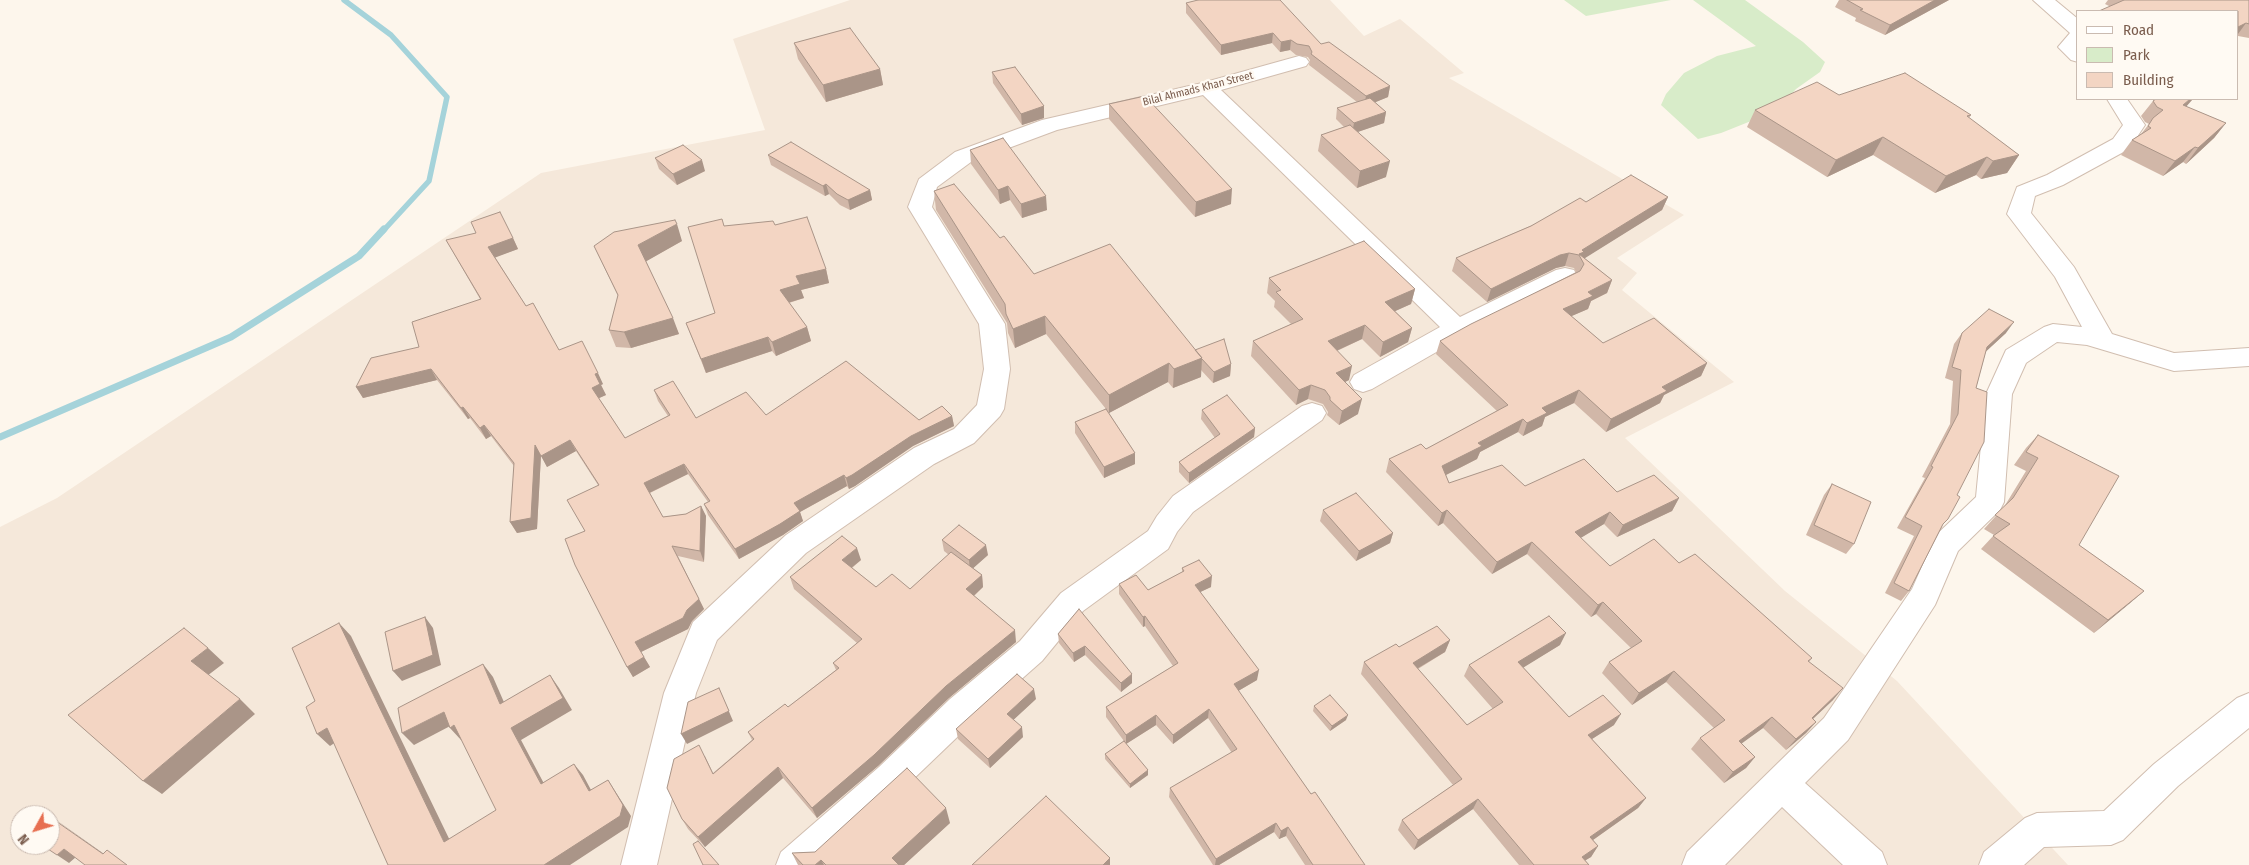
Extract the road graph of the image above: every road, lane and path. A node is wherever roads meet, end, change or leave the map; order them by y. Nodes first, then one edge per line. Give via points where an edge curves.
1 (2043, 0) edge
2 (2076, 27) edge
3 (2076, 38) edge
4 (2076, 54) edge
5 (1299, 62) dead end
6 (1207, 88) junction
7 (2118, 100) edge
8 (1565, 276) edge
9 (1457, 329) junction
10 (2103, 340) junction
11 (2249, 357) edge
12 (1362, 382) dead end
13 (1312, 413) dead end
14 (2249, 708) edge
15 (1781, 784) junction
16 (639, 865) edge
17 (794, 865) edge
18 (1700, 865) edge
19 (1869, 865) edge
20 (1997, 865) edge

1 - 2 street
3 - 4 street via 2068,46
5 - 6 street, Bilal Ahmads Khan Street
6 - 9 street
6 - 16 street, Bilal Ahmads Khan Street via 1050,125 962,157 927,184 920,207 992,324 997,369 990,409 964,436 924,456 796,544 704,632 680,693
7 - 10 street via 2134,125 2120,144 2055,180 2025,192 2019,214 2065,273
8 - 9 street
9 - 12 street
10 - 11 street via 2174,362
10 - 15 street via 2053,333 2015,356 2000,394 1990,502 1946,544 1924,596 1836,729
13 - 17 street via 1183,504 1158,540 1072,602 1031,651
14 - 20 street via 2166,775 2110,828 2037,830
15 - 18 street
15 - 19 street

